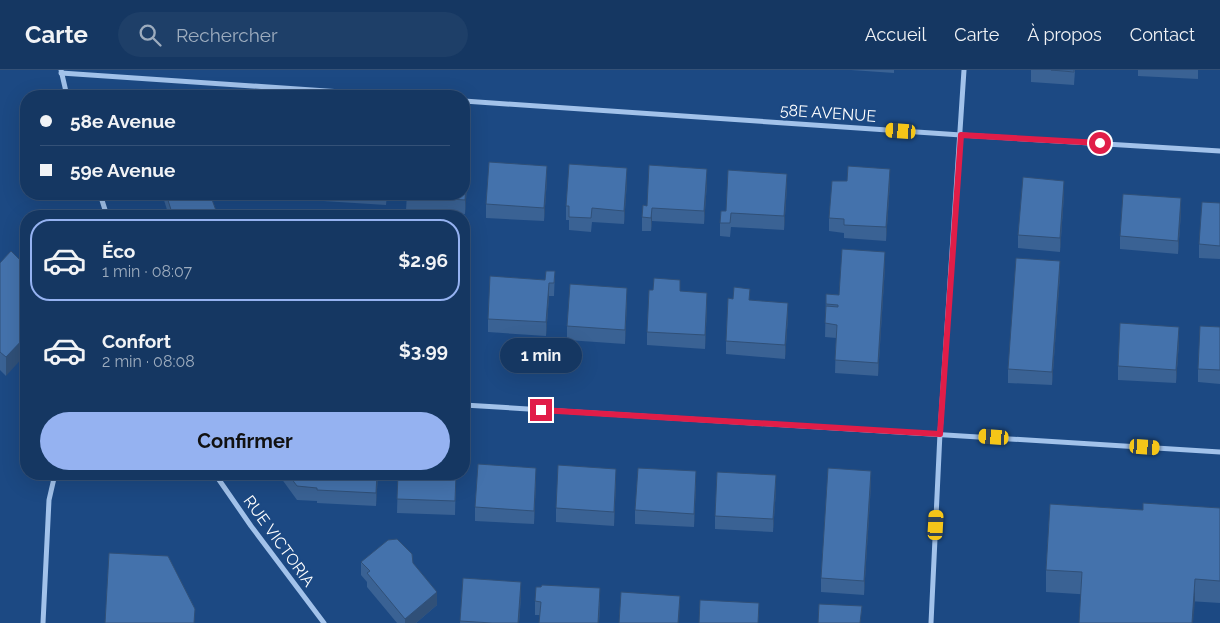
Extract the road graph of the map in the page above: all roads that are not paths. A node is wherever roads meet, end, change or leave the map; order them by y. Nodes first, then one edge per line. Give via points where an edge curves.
1 (964, 70) edge
2 (61, 72) edge
3 (66, 90) edge
4 (315, 90) edge
5 (470, 101) edge
6 (961, 135) junction
7 (1220, 150) edge
8 (470, 406) edge
9 (940, 434) junction
10 (1220, 452) edge
11 (54, 480) edge
12 (219, 480) edge
13 (43, 623) edge
14 (324, 623) edge
15 (931, 623) edge

1 - 6 street
2 - 3 street
2 - 4 street
5 - 6 street, 58E AVENUE
6 - 7 street, 58E AVENUE
6 - 9 street
8 - 9 street
9 - 10 street
9 - 15 street
11 - 13 street via 49,500
12 - 14 street, RUE VICTORIA

